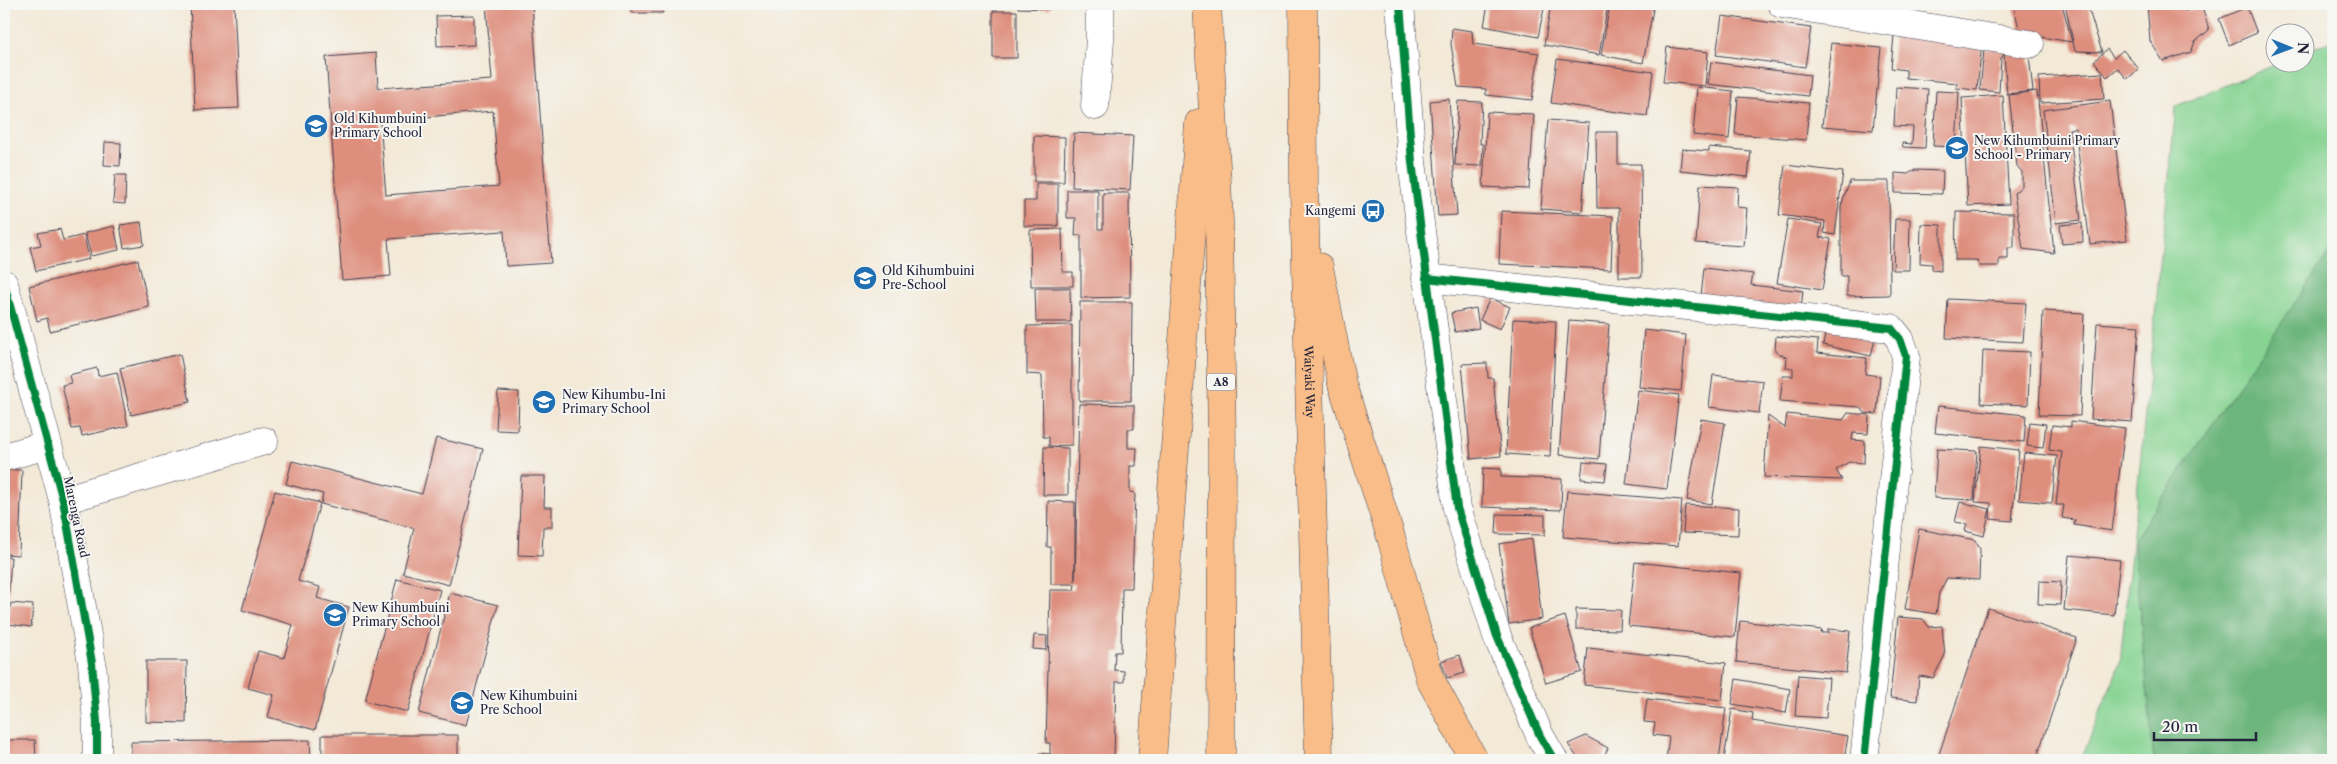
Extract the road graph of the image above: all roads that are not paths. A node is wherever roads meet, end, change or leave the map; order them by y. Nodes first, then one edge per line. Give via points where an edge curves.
1 (1100, 4) edge
2 (1303, 4) edge
3 (1400, 4) edge
4 (1782, 4) edge
5 (1207, 10) edge
6 (2030, 44) dead end
7 (1095, 106) dead end
8 (1304, 189) junction
9 (1426, 278) junction
10 (4, 284) edge
11 (264, 441) dead end
12 (47, 445) junction
13 (4, 457) edge
14 (63, 500) junction
15 (1864, 752) dead end
16 (97, 760) edge
17 (1152, 760) edge
18 (1221, 760) edge
19 (1319, 760) edge
20 (1474, 760) edge
21 (1554, 760) edge

1 - 7 street
2 - 8 highway, Waiyaki Way
3 - 9 street via 1412,162
4 - 6 street
5 - 17 highway, A8
5 - 18 highway, A8 via 1219,230
8 - 19 highway, Waiyaki Way
8 - 20 highway via 1342,384 1391,537 1430,679
9 - 15 street via 1891,328 1900,338 1906,356
9 - 21 street via 1457,508 1497,636 1540,736
10 - 12 street, Marenga Road
11 - 14 street
12 - 13 street
12 - 14 street, Marenga Road
14 - 16 street, Marenga Road via 92,663

